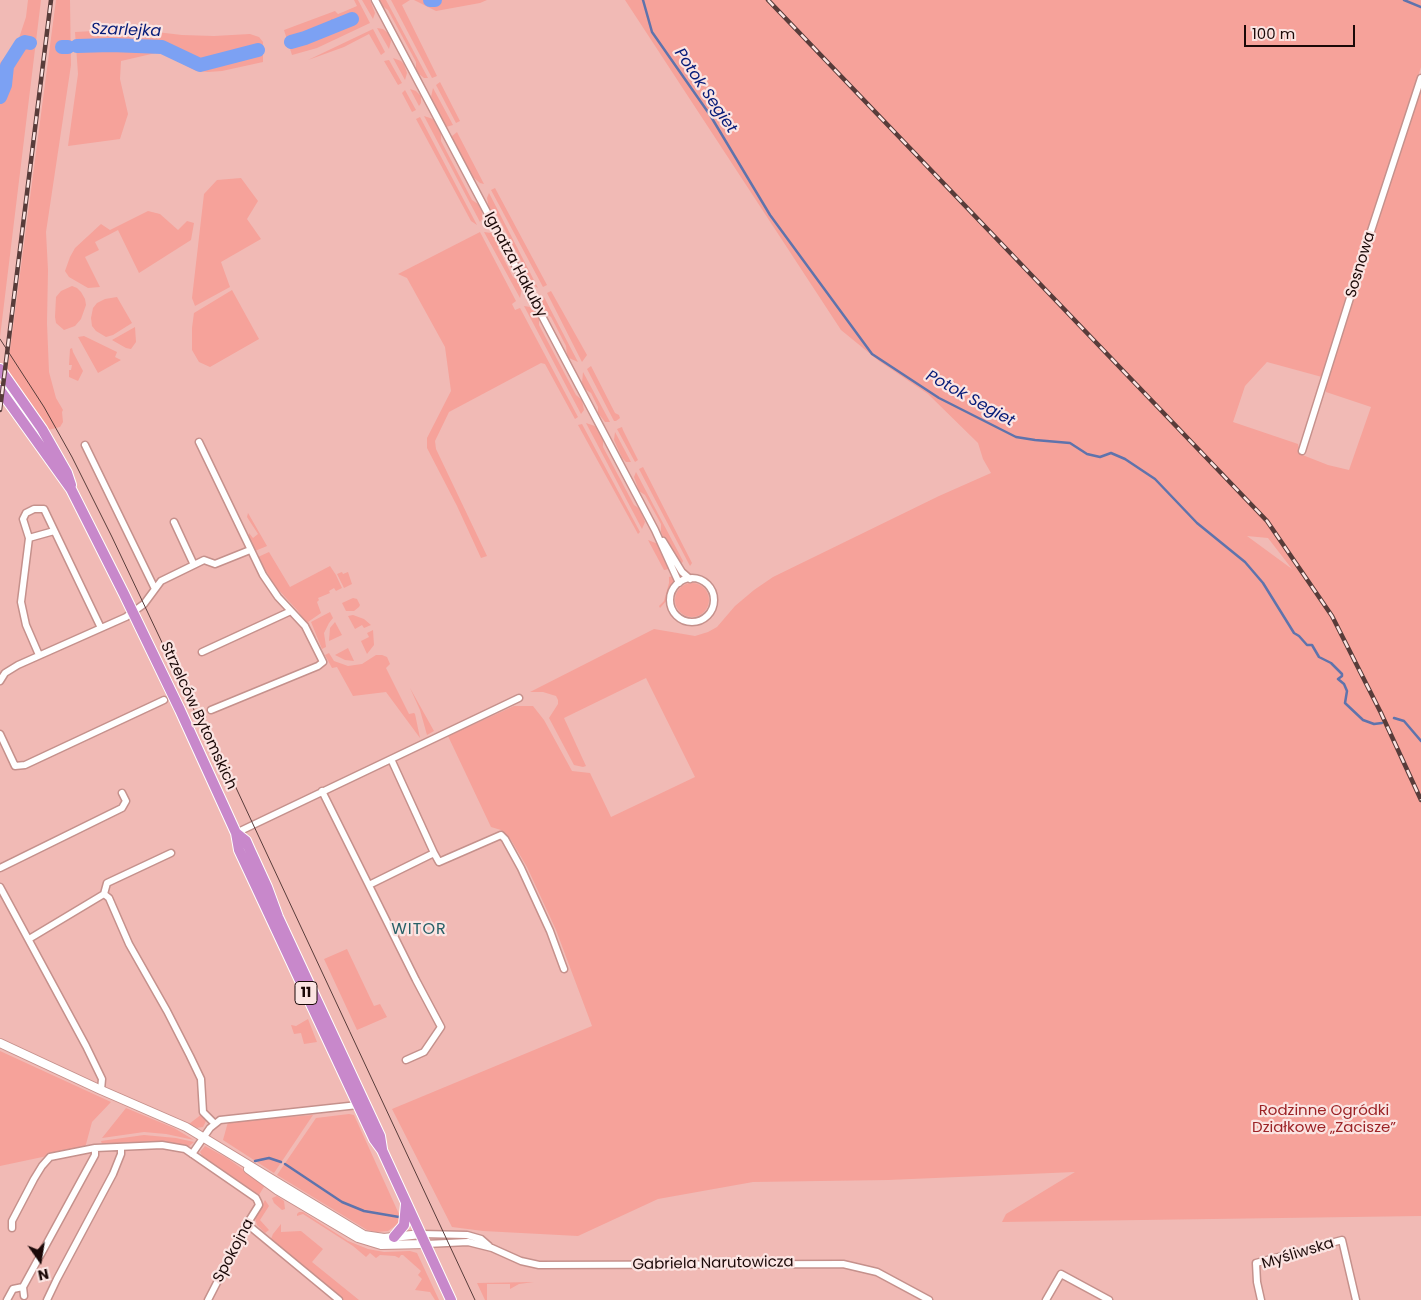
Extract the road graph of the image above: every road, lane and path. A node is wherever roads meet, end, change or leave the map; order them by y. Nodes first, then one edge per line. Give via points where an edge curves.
1 (375, 0) edge
2 (1421, 78) edge
3 (0, 369) edge
4 (0, 390) edge
5 (199, 442) dead end
6 (85, 445) dead end
7 (1302, 451) dead end
8 (71, 489) junction
9 (174, 522) dead end
10 (655, 530) junction
11 (54, 531) junction
12 (29, 538) junction
13 (250, 550) junction
14 (194, 565) junction
15 (690, 578) junction
16 (679, 583) junction
17 (155, 589) junction
18 (291, 611) junction
19 (133, 612) junction
20 (101, 628) junction
21 (202, 652) dead end
22 (39, 656) junction
23 (0, 681) edge
24 (519, 698) dead end
25 (164, 700) dead end
26 (211, 710) dead end
27 (0, 734) edge
28 (391, 759) junction
29 (322, 791) junction
30 (122, 793) dead end
31 (236, 833) junction
32 (171, 853) dead end
33 (434, 853) junction
34 (0, 868) edge
35 (0, 886) edge
36 (368, 886) junction
37 (104, 894) junction
38 (29, 939) junction
39 (564, 969) dead end
40 (0, 1042) edge
41 (406, 1060) dead end
42 (100, 1090) junction
43 (358, 1105) junction
44 (214, 1123) junction
45 (203, 1137) junction
46 (121, 1147) junction
47 (95, 1148) junction
48 (382, 1150) junction
49 (192, 1154) junction
50 (231, 1155) junction
51 (406, 1201) junction
52 (247, 1224) junction
53 (12, 1228) dead end
54 (422, 1234) junction
55 (394, 1237) junction
56 (426, 1244) junction
57 (492, 1248) junction
58 (23, 1287) junction
59 (24, 1296) dead end
60 (7, 1300) edge
61 (47, 1300) edge
62 (208, 1300) edge
63 (339, 1300) edge
64 (451, 1300) edge
65 (929, 1300) edge
66 (1046, 1300) edge
67 (1109, 1300) edge
68 (1261, 1300) edge
69 (1356, 1300) edge

1 - 10 street, Ignatza Hakuby
2 - 7 street, Sosnowa
3 - 8 highway, 11 via 42,429 67,472
4 - 8 highway, Strzelców Bytomskich / 11
5 - 13 street, Strzelców Bytomskich
6 - 17 street
8 - 19 highway, Strzelców Bytomskich / 11
9 - 14 street
10 - 15 street, Ignatza Hakuby via 682,572
10 - 16 street, Ignatza Hakuby
11 - 12 street
11 - 12 street via 44,509 34,509 23,519
11 - 20 street
12 - 22 street via 21,602 26,625
13 - 14 street via 215,564 204,560
13 - 18 street, Strzelców Bytomskich via 263,575
14 - 17 street via 161,582
15 - 16 street
15 - 16 street via 705,583 714,596 714,605 701,620 688,621 675,612 671,598
17 - 19 street
18 - 21 street, Strzelców Bytomskich
18 - 26 street, Strzelców Bytomskich via 305,626 323,662
19 - 20 street
19 - 31 highway, Strzelców Bytomskich / 11
20 - 22 street
22 - 23 street via 5,673
24 - 28 street
25 - 27 street, Strzelców Bytomskich via 26,765 15,766
28 - 29 street
28 - 33 street
29 - 31 street
29 - 36 street
30 - 34 street via 126,801 122,808
31 - 43 highway, Strzelców Bytomskich / 11 via 237,845
31 - 48 highway, Strzelców Bytomskich / 11 via 246,841 264,880 278,917 380,1136
32 - 37 street via 106,883
33 - 36 street
33 - 39 street via 439,862 501,835 533,894
35 - 38 street
36 - 41 street via 441,1027 424,1052
37 - 38 street
37 - 44 street via 109,898 190,1056 201,1079 203,1112
38 - 42 street via 102,1079
40 - 42 street
42 - 45 street via 165,1116
43 - 44 street
43 - 48 highway, Strzelców Bytomskich / 11
44 - 45 street
45 - 49 street
45 - 50 street
46 - 47 street
46 - 49 street via 162,1145
46 - 61 street via 113,1174
47 - 53 street via 50,1157 34,1179 12,1221
47 - 58 street via 95,1155
48 - 51 highway, Strzelców Bytomskich / 11
49 - 52 street, Spokojna via 256,1198 259,1205
50 - 55 street via 364,1235
50 - 56 street via 277,1190 358,1238 381,1245
51 - 54 highway, Strzelców Bytomskich / 11
51 - 55 highway via 405,1221
52 - 62 street, Spokojna
52 - 63 street
54 - 55 street
54 - 56 highway, 11
54 - 57 street, Gabriela Narutowicza via 467,1235 481,1239
56 - 57 street, Gabriela Narutowicza via 468,1242
56 - 64 highway, 11
57 - 65 street, Gabriela Narutowicza via 521,1262 539,1265 843,1264 877,1272
58 - 59 street
58 - 60 street via 13,1289
66 - 67 street via 1061,1274
68 - 69 street, Myśliwska via 1256,1263 1342,1240

